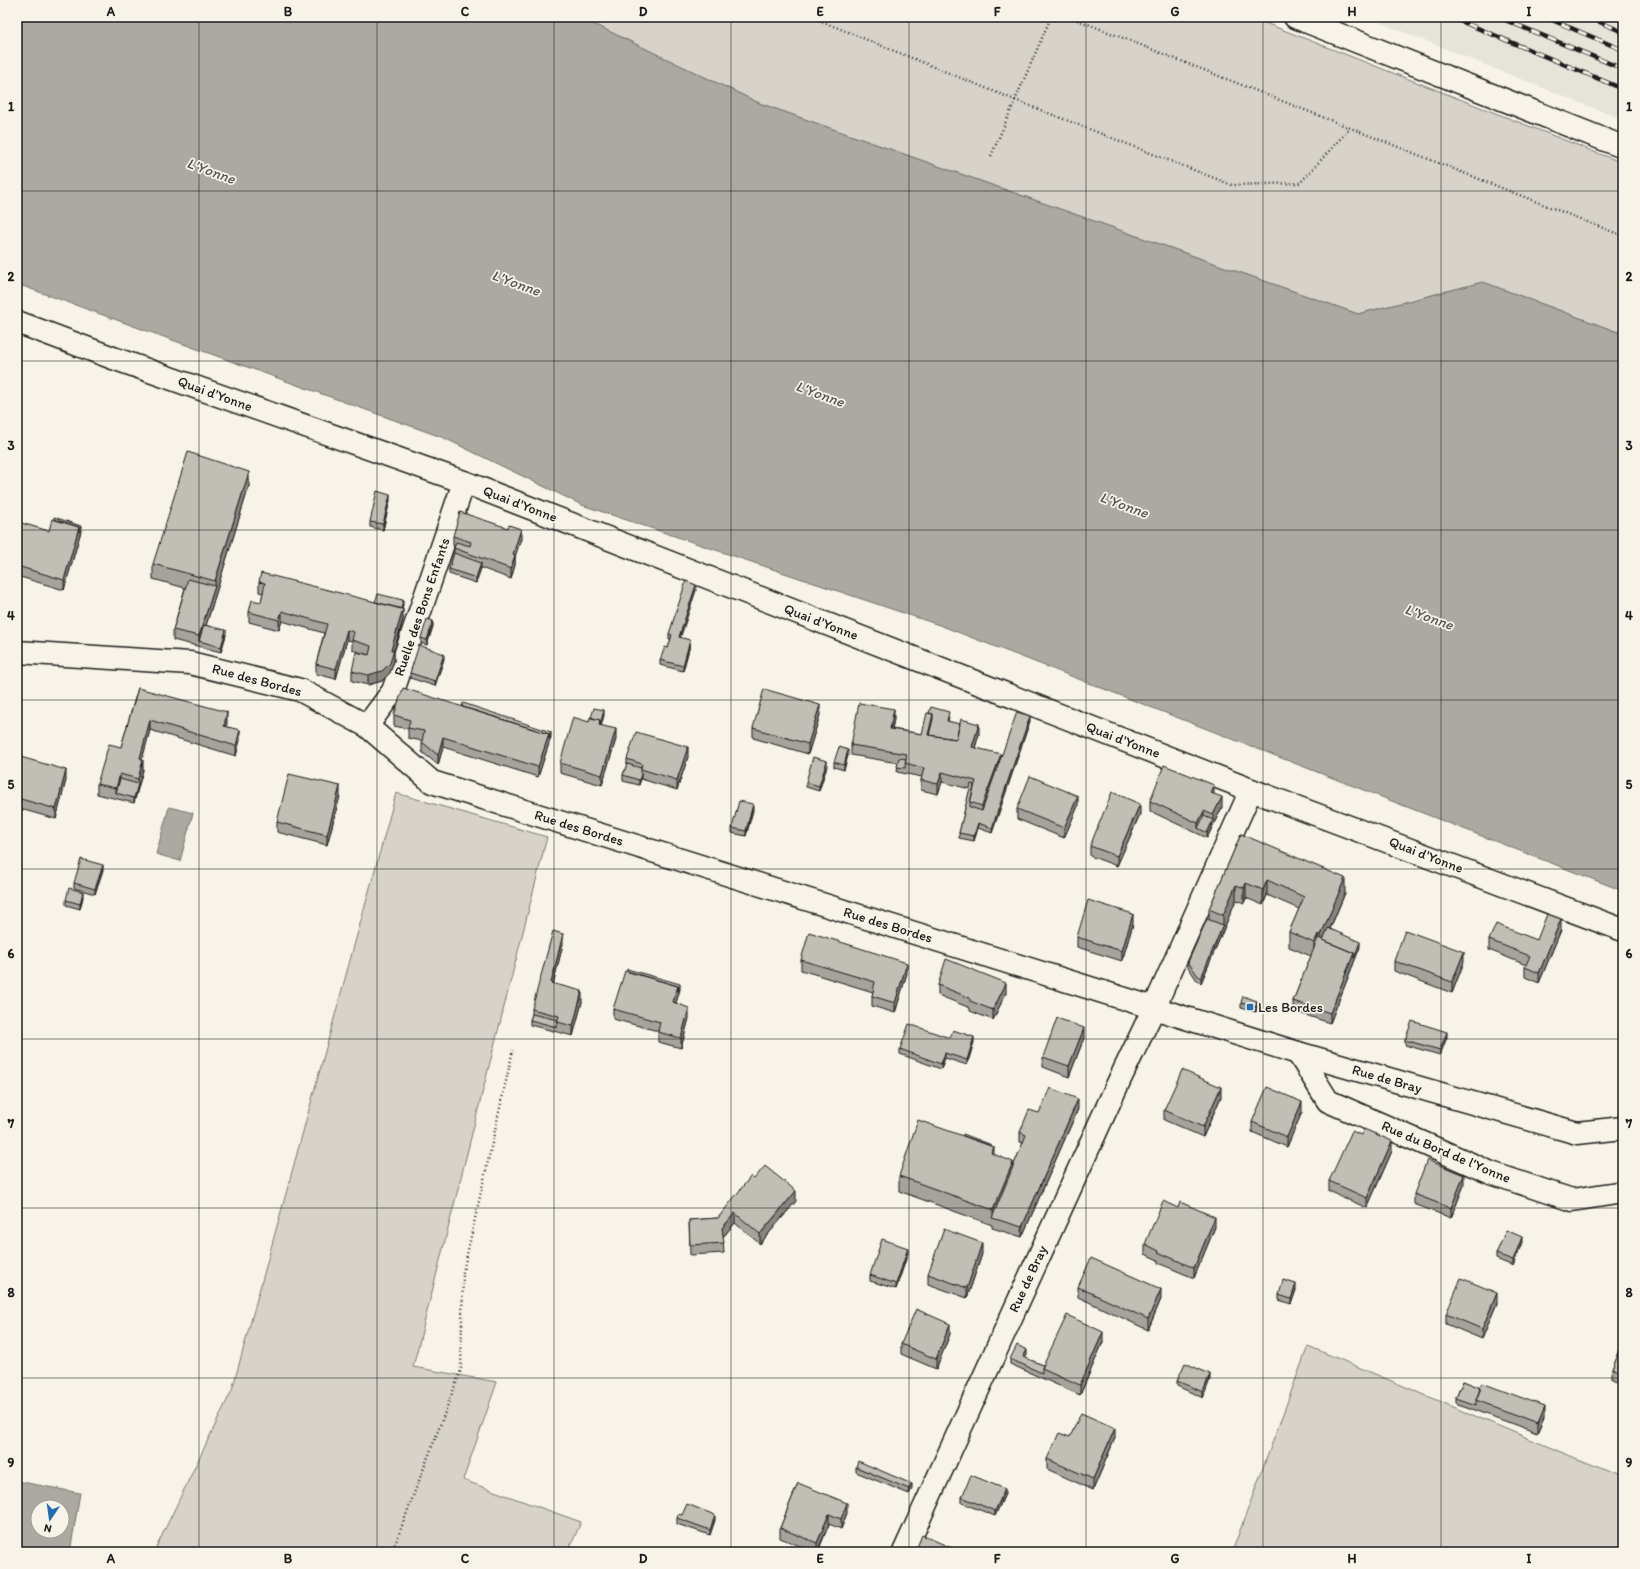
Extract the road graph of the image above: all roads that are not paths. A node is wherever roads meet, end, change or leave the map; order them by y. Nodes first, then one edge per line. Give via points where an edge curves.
1 (1295, 17) edge
2 (1623, 146) edge
3 (17, 322) edge
4 (464, 482) junction
5 (17, 652) edge
6 (368, 726) junction
7 (1251, 790) junction
8 (1623, 930) edge
9 (1154, 1008) junction
10 (1298, 1053) junction
11 (1623, 1128) edge
12 (1623, 1192) edge
13 (904, 1552) edge

1 - 2 street
3 - 4 street, Quai d'Yonne
4 - 6 street, Ruelle des Bons Enfants via 394,691
4 - 7 street, Quai d'Yonne
5 - 6 street, Rue des Bordes via 190,663 300,690
6 - 9 street, Rue des Bordes via 432,782
7 - 8 street, Quai d'Yonne
7 - 9 street, Rue de Bray
9 - 10 street, Rue de Bray
9 - 13 street, Rue de Bray
10 - 11 street, Rue de Bray via 1577,1133
10 - 12 street, Rue du Bord de l'Yonne via 1328,1101 1491,1173 1572,1200

